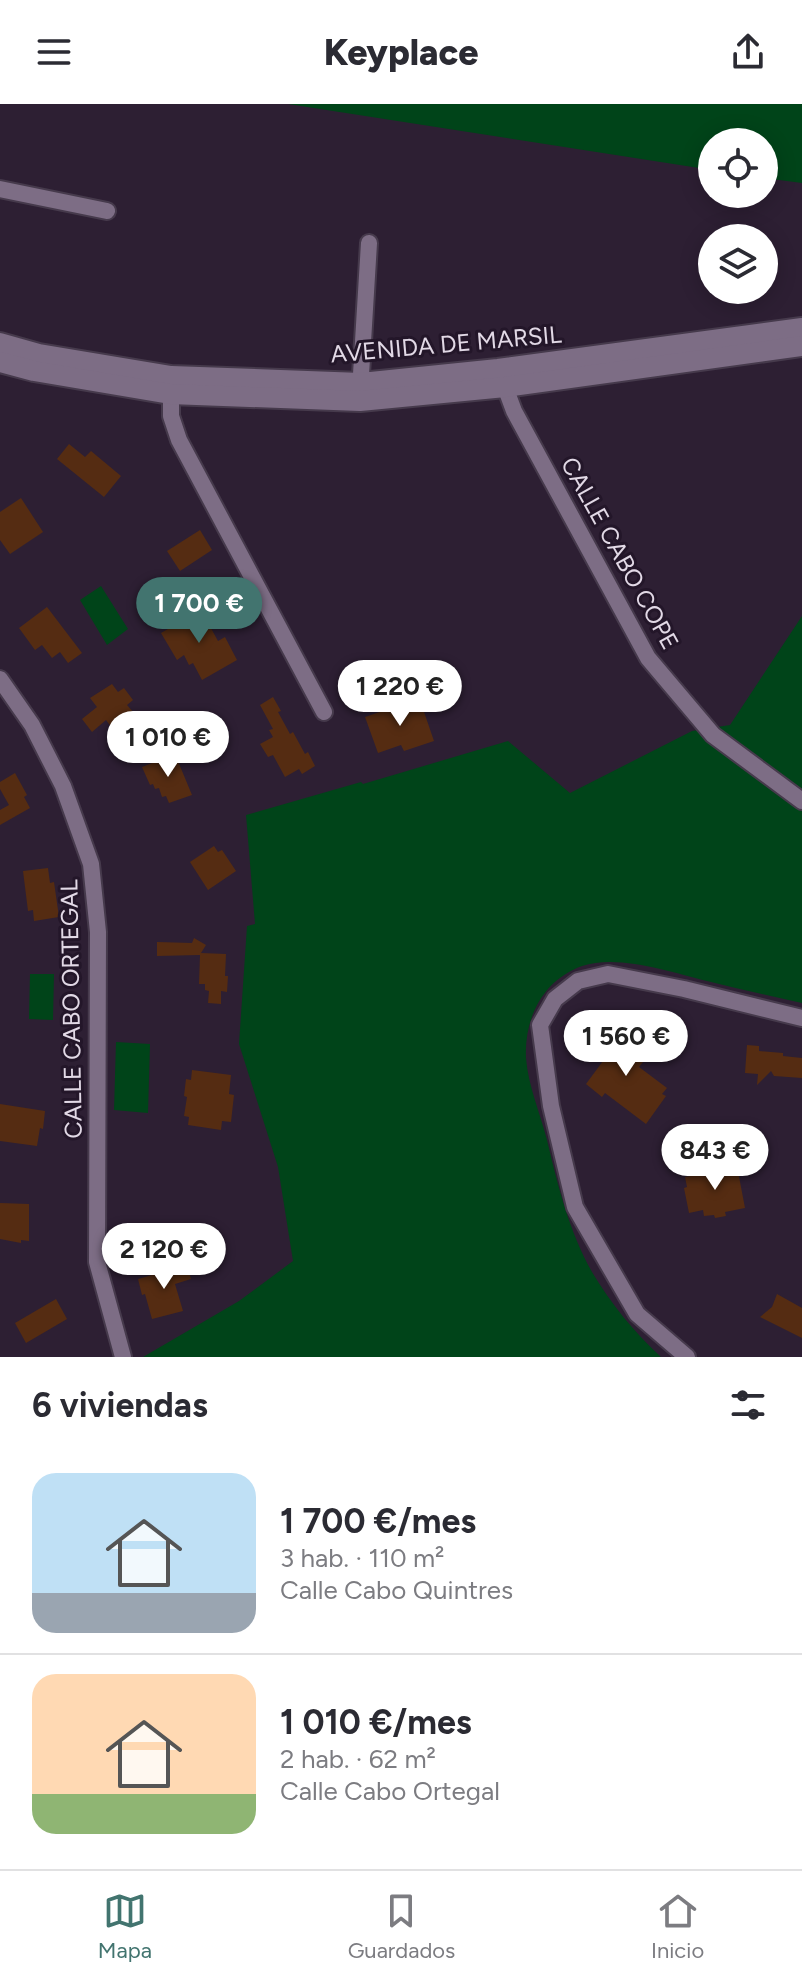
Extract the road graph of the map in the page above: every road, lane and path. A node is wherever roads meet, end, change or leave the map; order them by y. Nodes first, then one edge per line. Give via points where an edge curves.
1 (0, 189) edge
2 (107, 211) dead end
3 (369, 243) dead end
4 (802, 328) edge
5 (0, 343) edge
6 (802, 346) edge
7 (0, 362) edge
8 (501, 378) junction
9 (170, 385) junction
10 (360, 392) junction
11 (0, 679) edge
12 (324, 712) dead end
13 (802, 801) edge
14 (802, 1018) edge
15 (123, 1357) edge
16 (687, 1357) edge

1 - 2 street
3 - 10 street
4 - 8 street, AVENIDA DE MARSIL
5 - 9 street, AVENIDA DE MARSIL
6 - 8 street, AVENIDA DE MARSIL
7 - 9 street, AVENIDA DE MARSIL via 34,371
8 - 10 street, AVENIDA DE MARSIL
8 - 13 street, CALLE CABO COPE via 648,658 713,735
9 - 10 street, AVENIDA DE MARSIL
9 - 12 street via 171,416 179,440
11 - 15 street, CALLE CABO ORTEGAL via 32,725 63,786 91,864 98,932 97,1262
14 - 16 street via 608,974 578,981 555,999 540,1025 551,1106 575,1207 637,1314

